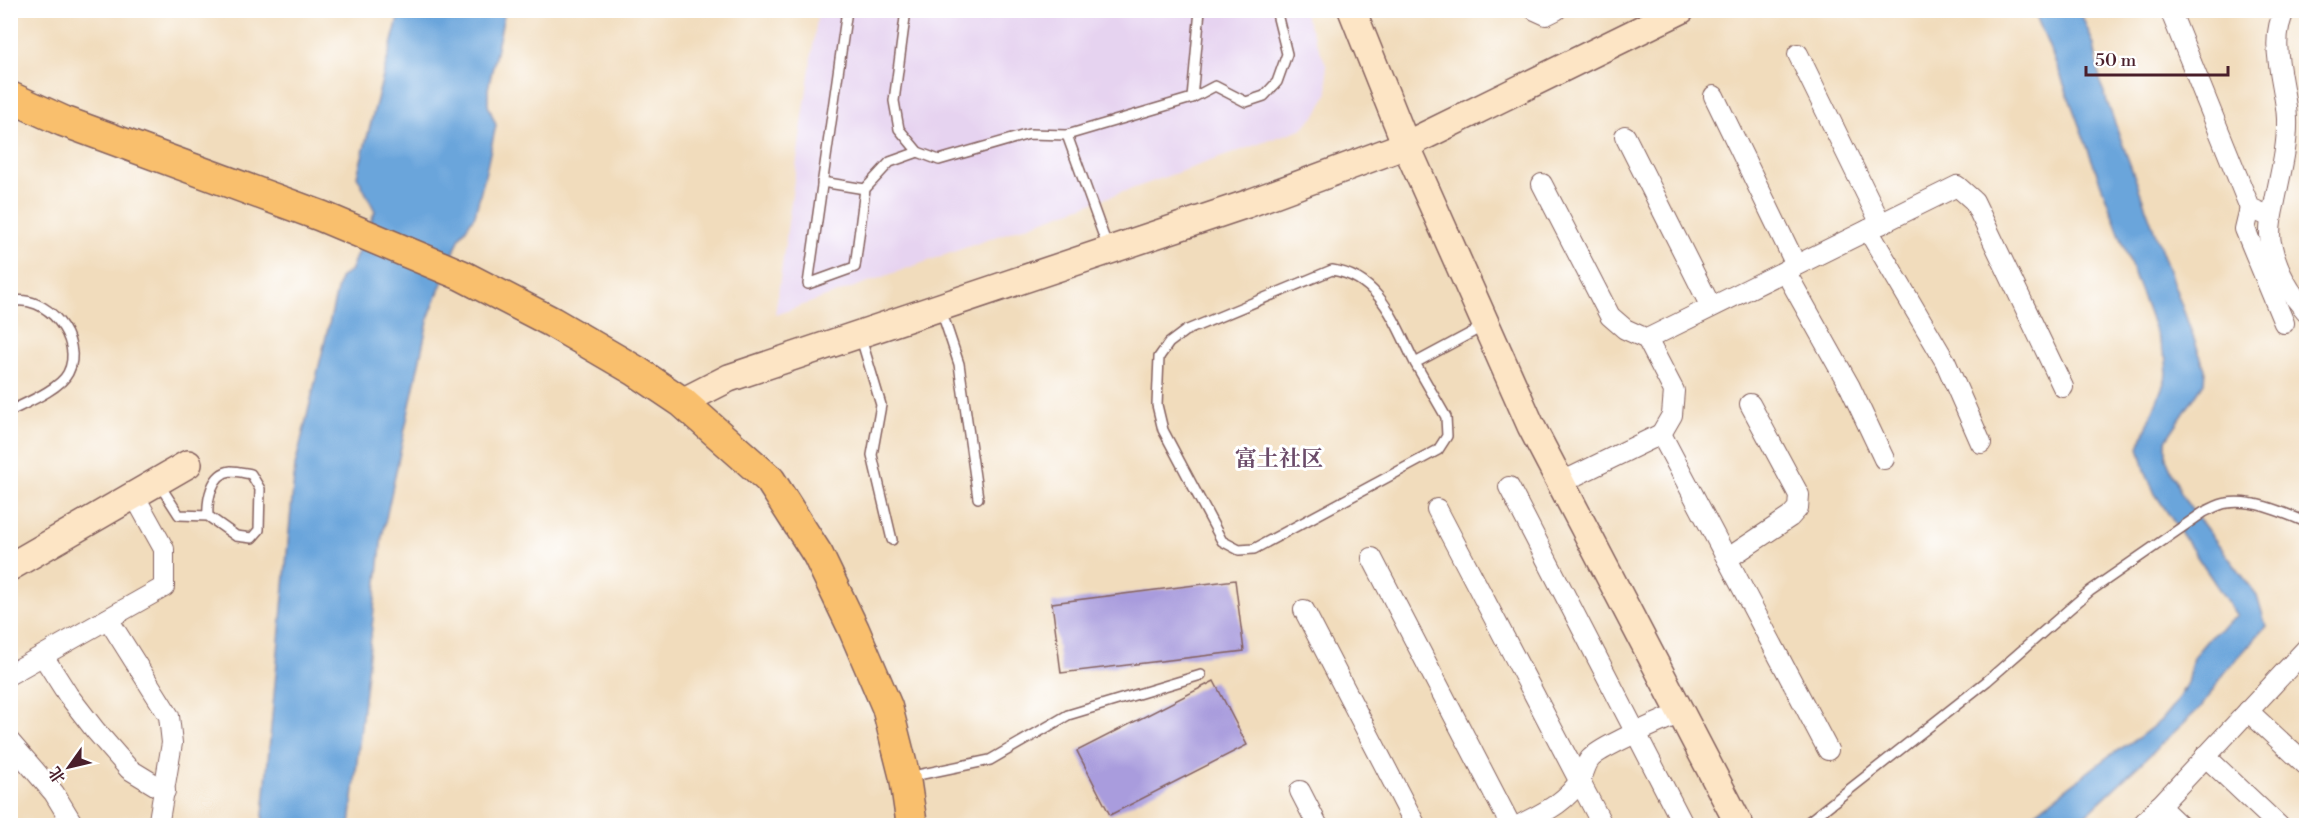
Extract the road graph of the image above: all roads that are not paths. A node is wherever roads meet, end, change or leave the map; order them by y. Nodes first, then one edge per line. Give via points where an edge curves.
1 (847, 10) edge
2 (906, 10) edge
3 (1200, 10) edge
4 (1276, 10) edge
5 (1352, 10) edge
6 (1535, 10) edge
7 (1556, 10) edge
8 (1681, 10) edge
9 (2170, 10) edge
10 (2270, 10) edge
11 (2285, 10) edge
12 (2279, 34) junction
13 (1798, 54) dead end
14 (1714, 96) dead end
15 (10, 97) edge
16 (1192, 98) junction
17 (1067, 135) junction
18 (1625, 136) dead end
19 (1406, 145) junction
20 (918, 152) junction
21 (822, 182) junction
22 (1542, 184) dead end
23 (865, 189) junction
24 (2250, 208) junction
25 (2271, 217) junction
26 (1875, 227) junction
27 (1109, 250) junction
28 (1791, 268) junction
29 (10, 302) edge
30 (1711, 307) junction
31 (940, 308) junction
32 (2307, 311) edge
33 (2284, 323) dead end
34 (1486, 325) junction
35 (860, 335) junction
36 (1647, 339) junction
37 (1415, 363) junction
38 (2063, 387) dead end
39 (682, 402) junction
40 (1750, 404) dead end
41 (10, 411) edge
42 (1661, 434) junction
43 (1981, 443) dead end
44 (1884, 459) dead end
45 (188, 465) dead end
46 (157, 482) junction
47 (1560, 483) junction
48 (1509, 487) dead end
49 (134, 495) junction
50 (978, 498) dead end
51 (1437, 509) dead end
52 (208, 516) junction
53 (2307, 522) edge
54 (892, 540) dead end
55 (1372, 558) dead end
56 (1727, 559) junction
57 (10, 567) edge
58 (1304, 610) dead end
59 (108, 619) junction
60 (43, 656) junction
61 (2303, 660) edge
62 (10, 674) edge
63 (1201, 675) dead end
64 (2248, 711) junction
65 (1680, 713) junction
66 (1636, 734) junction
67 (10, 742) edge
68 (1828, 750) dead end
69 (2205, 756) junction
70 (2307, 765) edge
71 (905, 778) junction
72 (1580, 781) junction
73 (165, 791) junction
74 (1300, 791) dead end
75 (2159, 806) junction
76 (74, 825) edge
77 (158, 825) edge
78 (912, 825) edge
79 (1318, 825) edge
80 (1416, 825) edge
81 (1511, 825) edge
82 (1518, 825) edge
83 (1604, 825) edge
84 (1684, 825) edge
85 (1740, 825) edge
86 (1803, 825) edge
87 (2140, 825) edge
88 (2180, 825) edge
89 (2279, 825) edge

1 - 21 lane
2 - 20 lane via 894,101 899,129
3 - 16 lane
4 - 16 lane via 1287,54 1277,82 1264,96 1246,102 1215,86
5 - 19 main road
6 - 7 street via 1546,15
8 - 19 main road
9 - 24 street
10 - 12 street
11 - 12 street
12 - 25 street via 2277,47 2287,121
13 - 26 street
14 - 28 street
15 - 39 main road via 321,216 461,275 552,322
16 - 17 lane
17 - 20 lane via 1029,134 939,160
17 - 27 lane
18 - 30 street
19 - 27 main road
19 - 34 main road
20 - 23 lane via 890,162
21 - 23 lane
21 - 23 lane via 808,284 855,267
22 - 36 street via 1610,316 1625,329
24 - 25 street
24 - 33 street via 2245,229
25 - 32 street via 2270,240 2281,274 2296,301
26 - 28 street
26 - 38 street via 1958,186 1974,201
26 - 43 street via 1945,361
27 - 31 main road
28 - 30 street
28 - 44 street
29 - 41 lane via 32,301 49,312 69,338 73,359 67,375 59,382
30 - 36 street
31 - 35 main road
31 - 50 lane via 959,364
34 - 37 lane
34 - 47 main road
35 - 39 main road via 729,378
35 - 54 lane via 881,405 872,455
36 - 42 street via 1674,391 1672,415
37 - 37 lane via 1446,417 1447,436 1437,450 1254,549 1239,550 1222,541 1163,430 1157,405 1160,357 1169,343 1185,331 1332,270 1349,272 1369,284 1386,305
39 - 71 main road via 770,480 818,555 887,707
40 - 56 street via 1799,495 1798,508
42 - 47 street
42 - 56 street
45 - 46 main road
46 - 49 main road
46 - 52 lane via 179,515
47 - 65 main road
48 - 66 street
49 - 57 main road
49 - 59 street via 164,549 164,587
51 - 72 street
52 - 52 lane via 236,536 252,538 259,530 260,489 251,474 229,471 218,478 207,500
53 - 86 lane via 2245,502 2225,503 2204,512 2090,591 1987,681
55 - 81 street
56 - 68 street
58 - 80 street
59 - 60 street
59 - 73 street via 169,716 172,742
60 - 62 street
60 - 73 street via 68,695 129,769
61 - 64 street
63 - 71 lane via 1068,715 990,760
64 - 69 street
64 - 70 street
65 - 66 street
65 - 85 main road
66 - 72 street via 1590,759
66 - 84 street
67 - 76 street via 54,793
69 - 75 street
69 - 89 street
71 - 78 main road
72 - 82 street via 1569,796
72 - 83 street
73 - 77 street
74 - 79 street
75 - 87 street
75 - 88 street

